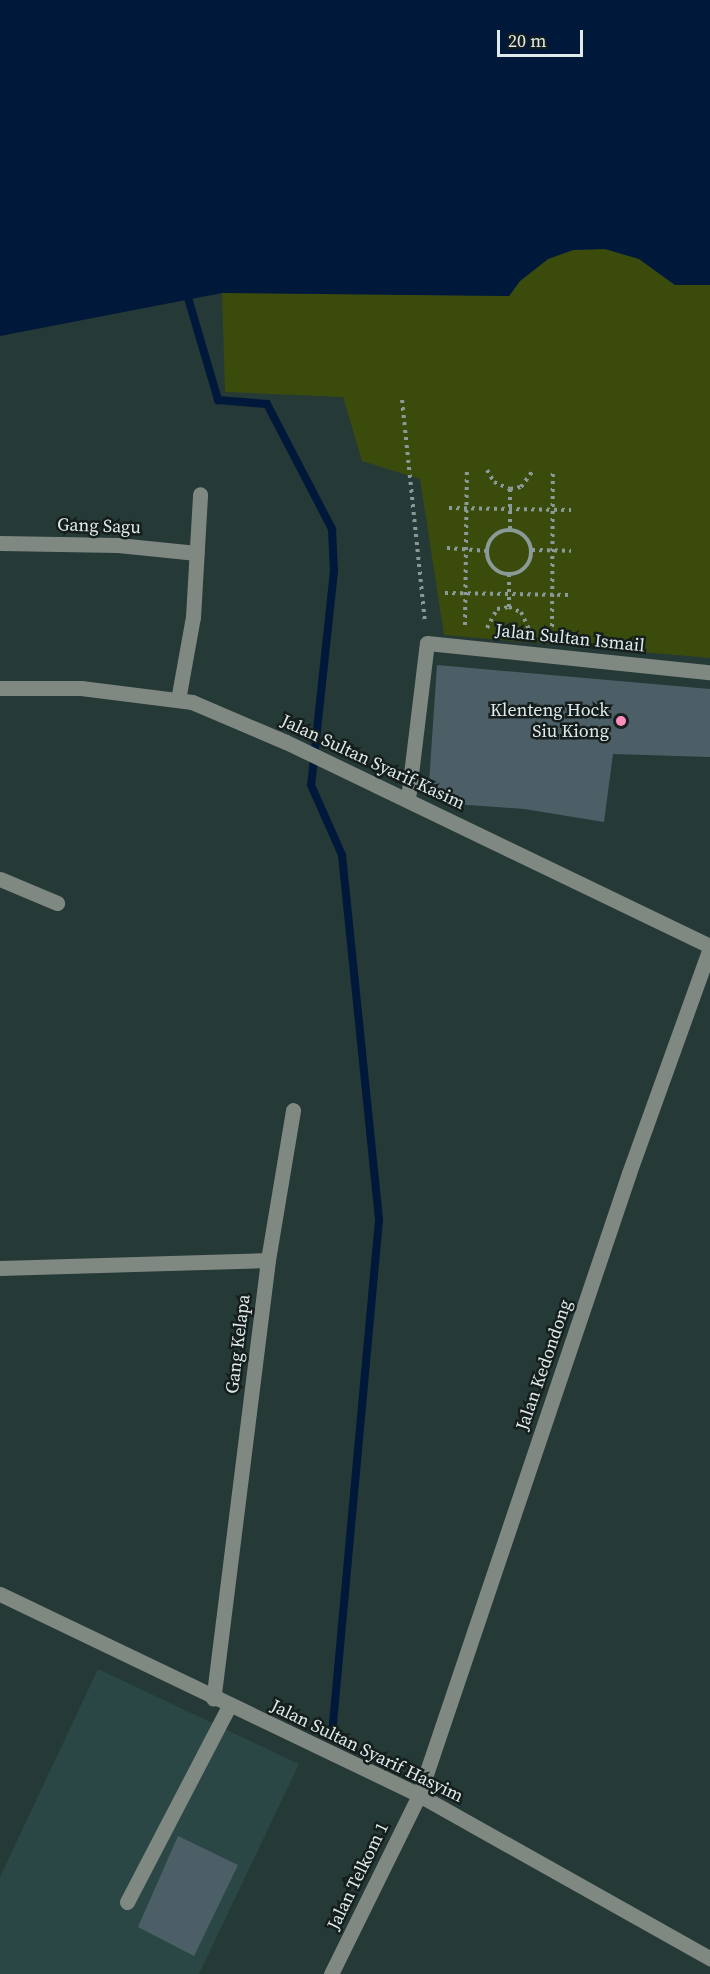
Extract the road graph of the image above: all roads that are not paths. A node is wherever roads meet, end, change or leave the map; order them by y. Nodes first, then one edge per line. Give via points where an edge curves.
1 (200, 494) dead end
2 (0, 543) edge
3 (197, 552) junction
4 (710, 672) edge
5 (0, 688) edge
6 (178, 700) junction
7 (408, 799) junction
8 (0, 879) edge
9 (57, 903) dead end
10 (710, 947) edge
11 (293, 1110) dead end
12 (268, 1260) junction
13 (0, 1268) edge
14 (0, 1594) edge
15 (213, 1699) junction
16 (229, 1706) junction
17 (419, 1795) junction
18 (127, 1902) dead end
19 (710, 1958) edge
20 (331, 1974) edge

1 - 3 street
2 - 3 street, Gang Sagu via 118,545
3 - 6 street via 193,617
4 - 7 street, Jalan Sultan Ismail via 427,643
5 - 6 street, Jalan Sultan Syarif Kasim via 81,688
6 - 7 street, Jalan Sultan Syarif Kasim via 286,742
7 - 10 street, Jalan Sultan Syarif Kasim
8 - 9 street
10 - 17 street, Jalan Kedondong
11 - 12 street, Gang Kelapa
12 - 13 street
12 - 15 street, Gang Kelapa
14 - 15 street, Jalan Sultan Syarif Hasyim
15 - 16 street, Jalan Sultan Syarif Hasyim
16 - 17 street, Jalan Sultan Syarif Hasyim
16 - 18 street
17 - 19 street, Jalan Sultan Syarif Hasyim
17 - 20 street, Jalan Telkom 1

